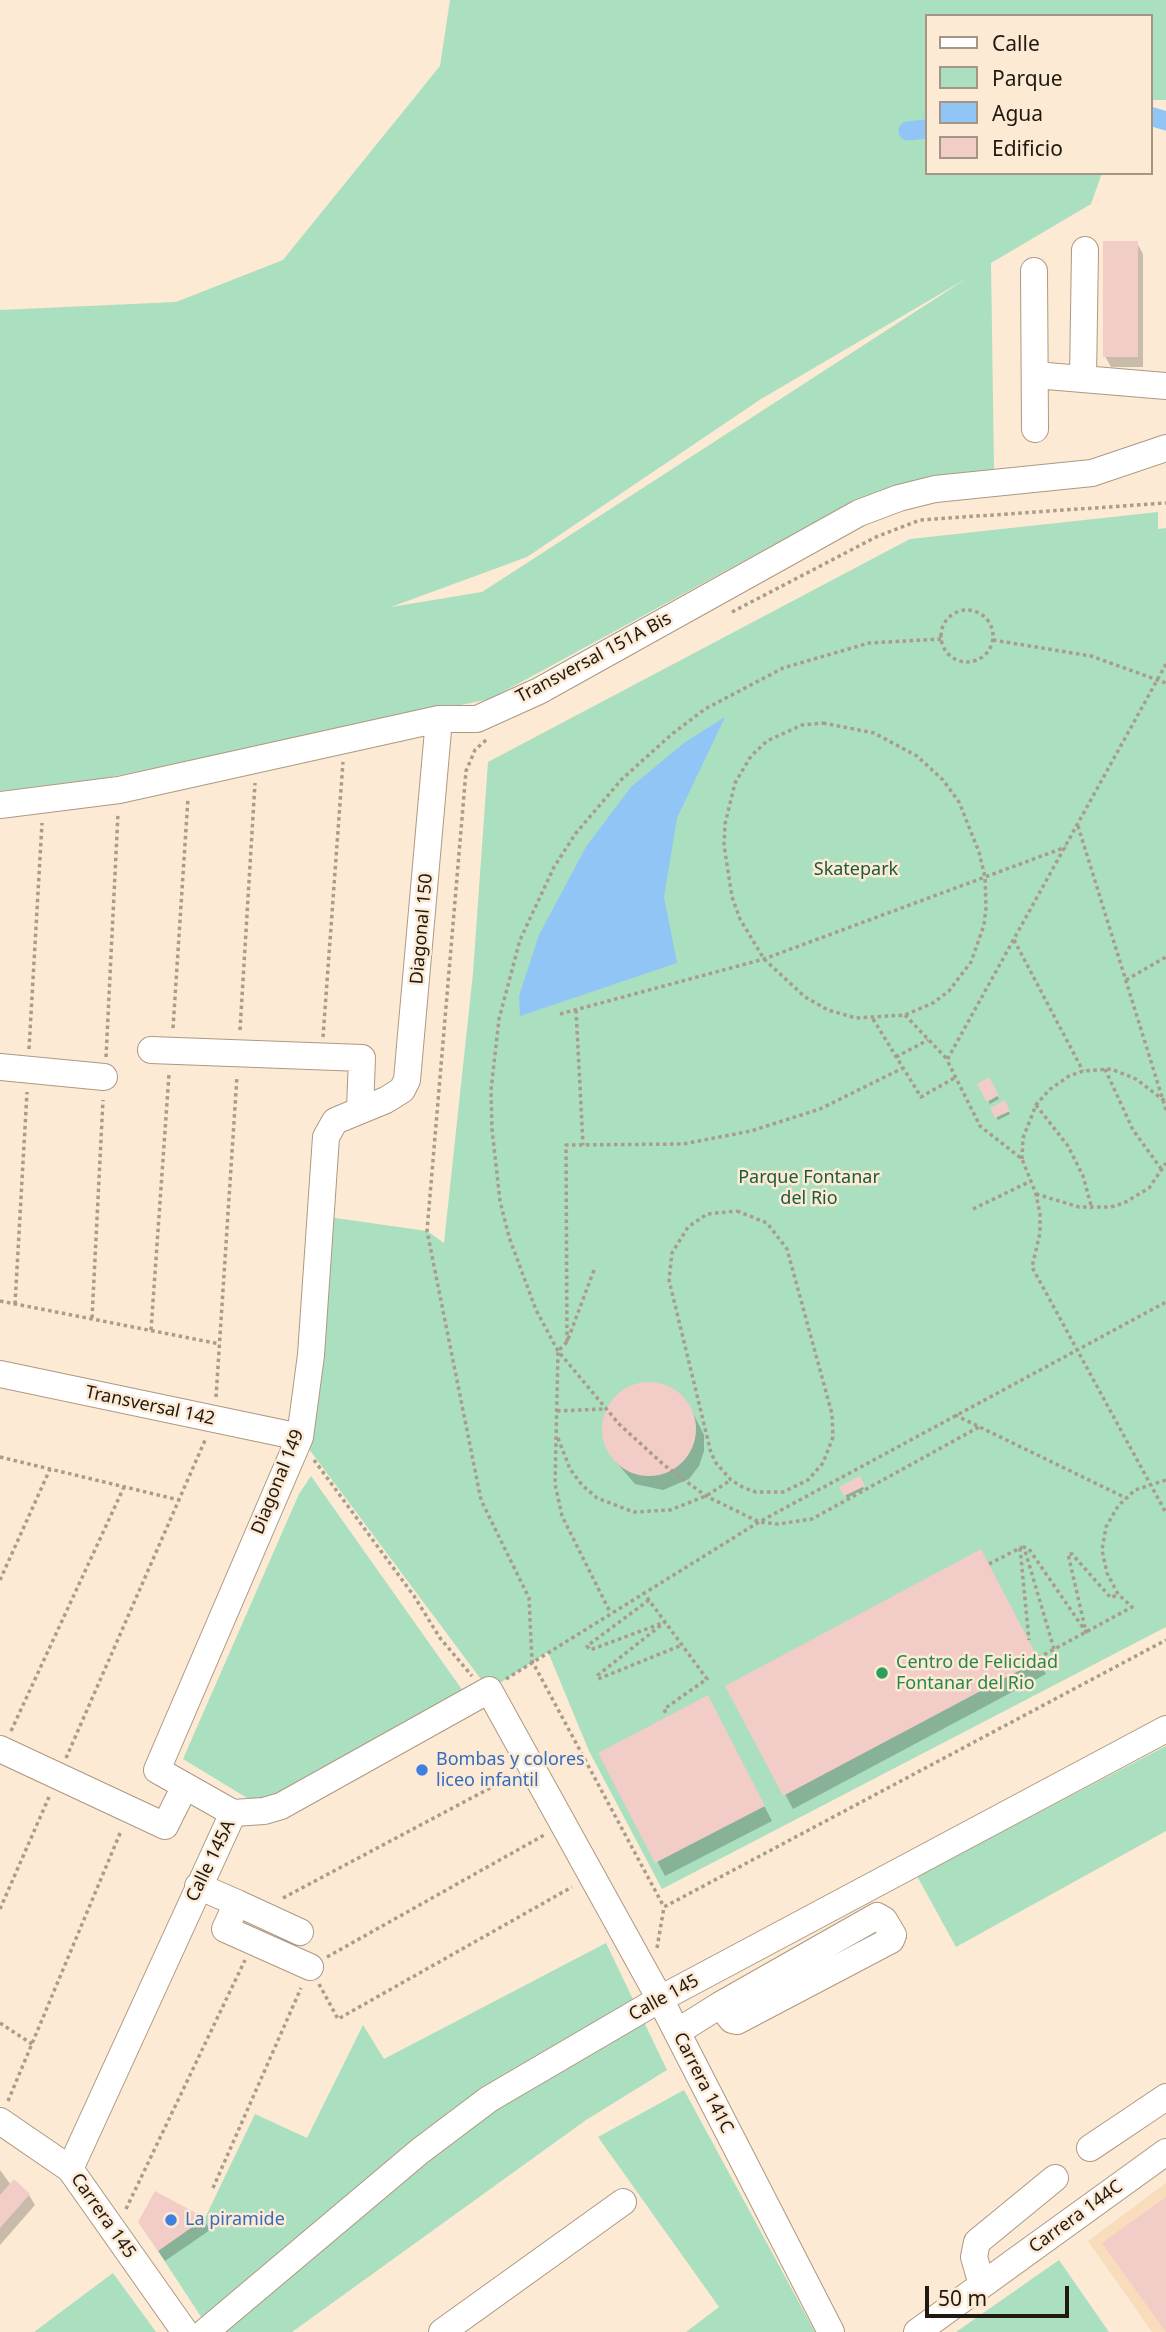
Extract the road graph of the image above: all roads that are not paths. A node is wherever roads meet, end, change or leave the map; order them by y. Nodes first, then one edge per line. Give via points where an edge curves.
1 (1085, 250) dead end
2 (1034, 271) dead end
3 (1035, 375) junction
4 (1083, 378) junction
5 (1166, 386) edge
6 (1035, 429) dead end
7 (1166, 448) edge
8 (439, 719) junction
9 (0, 805) edge
10 (151, 1050) dead end
11 (0, 1067) edge
12 (104, 1077) dead end
13 (360, 1109) junction
14 (0, 1374) edge
15 (300, 1437) junction
16 (489, 1690) joint
17 (1166, 1729) edge
18 (1, 1749) edge
19 (185, 1786) junction
20 (233, 1813) junction
21 (198, 1886) junction
22 (247, 1908) junction
23 (300, 1932) dead end
24 (310, 1967) road end
25 (656, 1992) junction
26 (720, 2005) junction
27 (677, 2032) junction
28 (1166, 2097) edge
29 (3, 2114) edge
30 (1090, 2148) dead end
31 (1166, 2152) edge
32 (70, 2169) junction
33 (1055, 2178) dead end
34 (623, 2202) dead end
35 (982, 2285) junction
36 (186, 2332) edge
37 (205, 2332) edge
38 (442, 2332) edge
39 (831, 2332) edge
40 (918, 2332) edge

1 - 4 street
2 - 3 street
3 - 4 street
3 - 6 street
4 - 5 street
7 - 8 street, Transversal 151A Bis via 1092,473 935,489 899,498 859,513 539,691 477,719
8 - 9 street, Transversal 151A Bis via 119,790
8 - 13 street, Diagonal 150 via 407,1080 386,1100
10 - 13 street via 362,1058
11 - 12 street
13 - 15 street, Diagonal 149 via 335,1121 326,1137 311,1355
14 - 15 street, Transversal 142
15 - 19 street, Diagonal 149 via 157,1770
16 - 20 street, Calle 145A via 281,1806
16 - 25 street, Carrera 141C
17 - 25 street, Calle 145
18 - 19 street via 165,1826
19 - 20 street
20 - 21 street, Calle 145A
21 - 22 street
21 - 32 street, Calle 145A
22 - 23 street
22 - 24 street via 225,1929
25 - 27 street, Carrera 141C
25 - 37 street, Calle 145 via 489,2099 420,2151
26 - 26 street via 877,1916 893,1935 737,2021
26 - 27 street
27 - 39 street, Carrera 141C
28 - 30 street
29 - 32 street, Carrera 145
31 - 35 street, Carrera 144C
32 - 36 street, Carrera 145
33 - 35 street via 977,2242 974,2257
34 - 38 street
35 - 40 street, Carrera 144C

